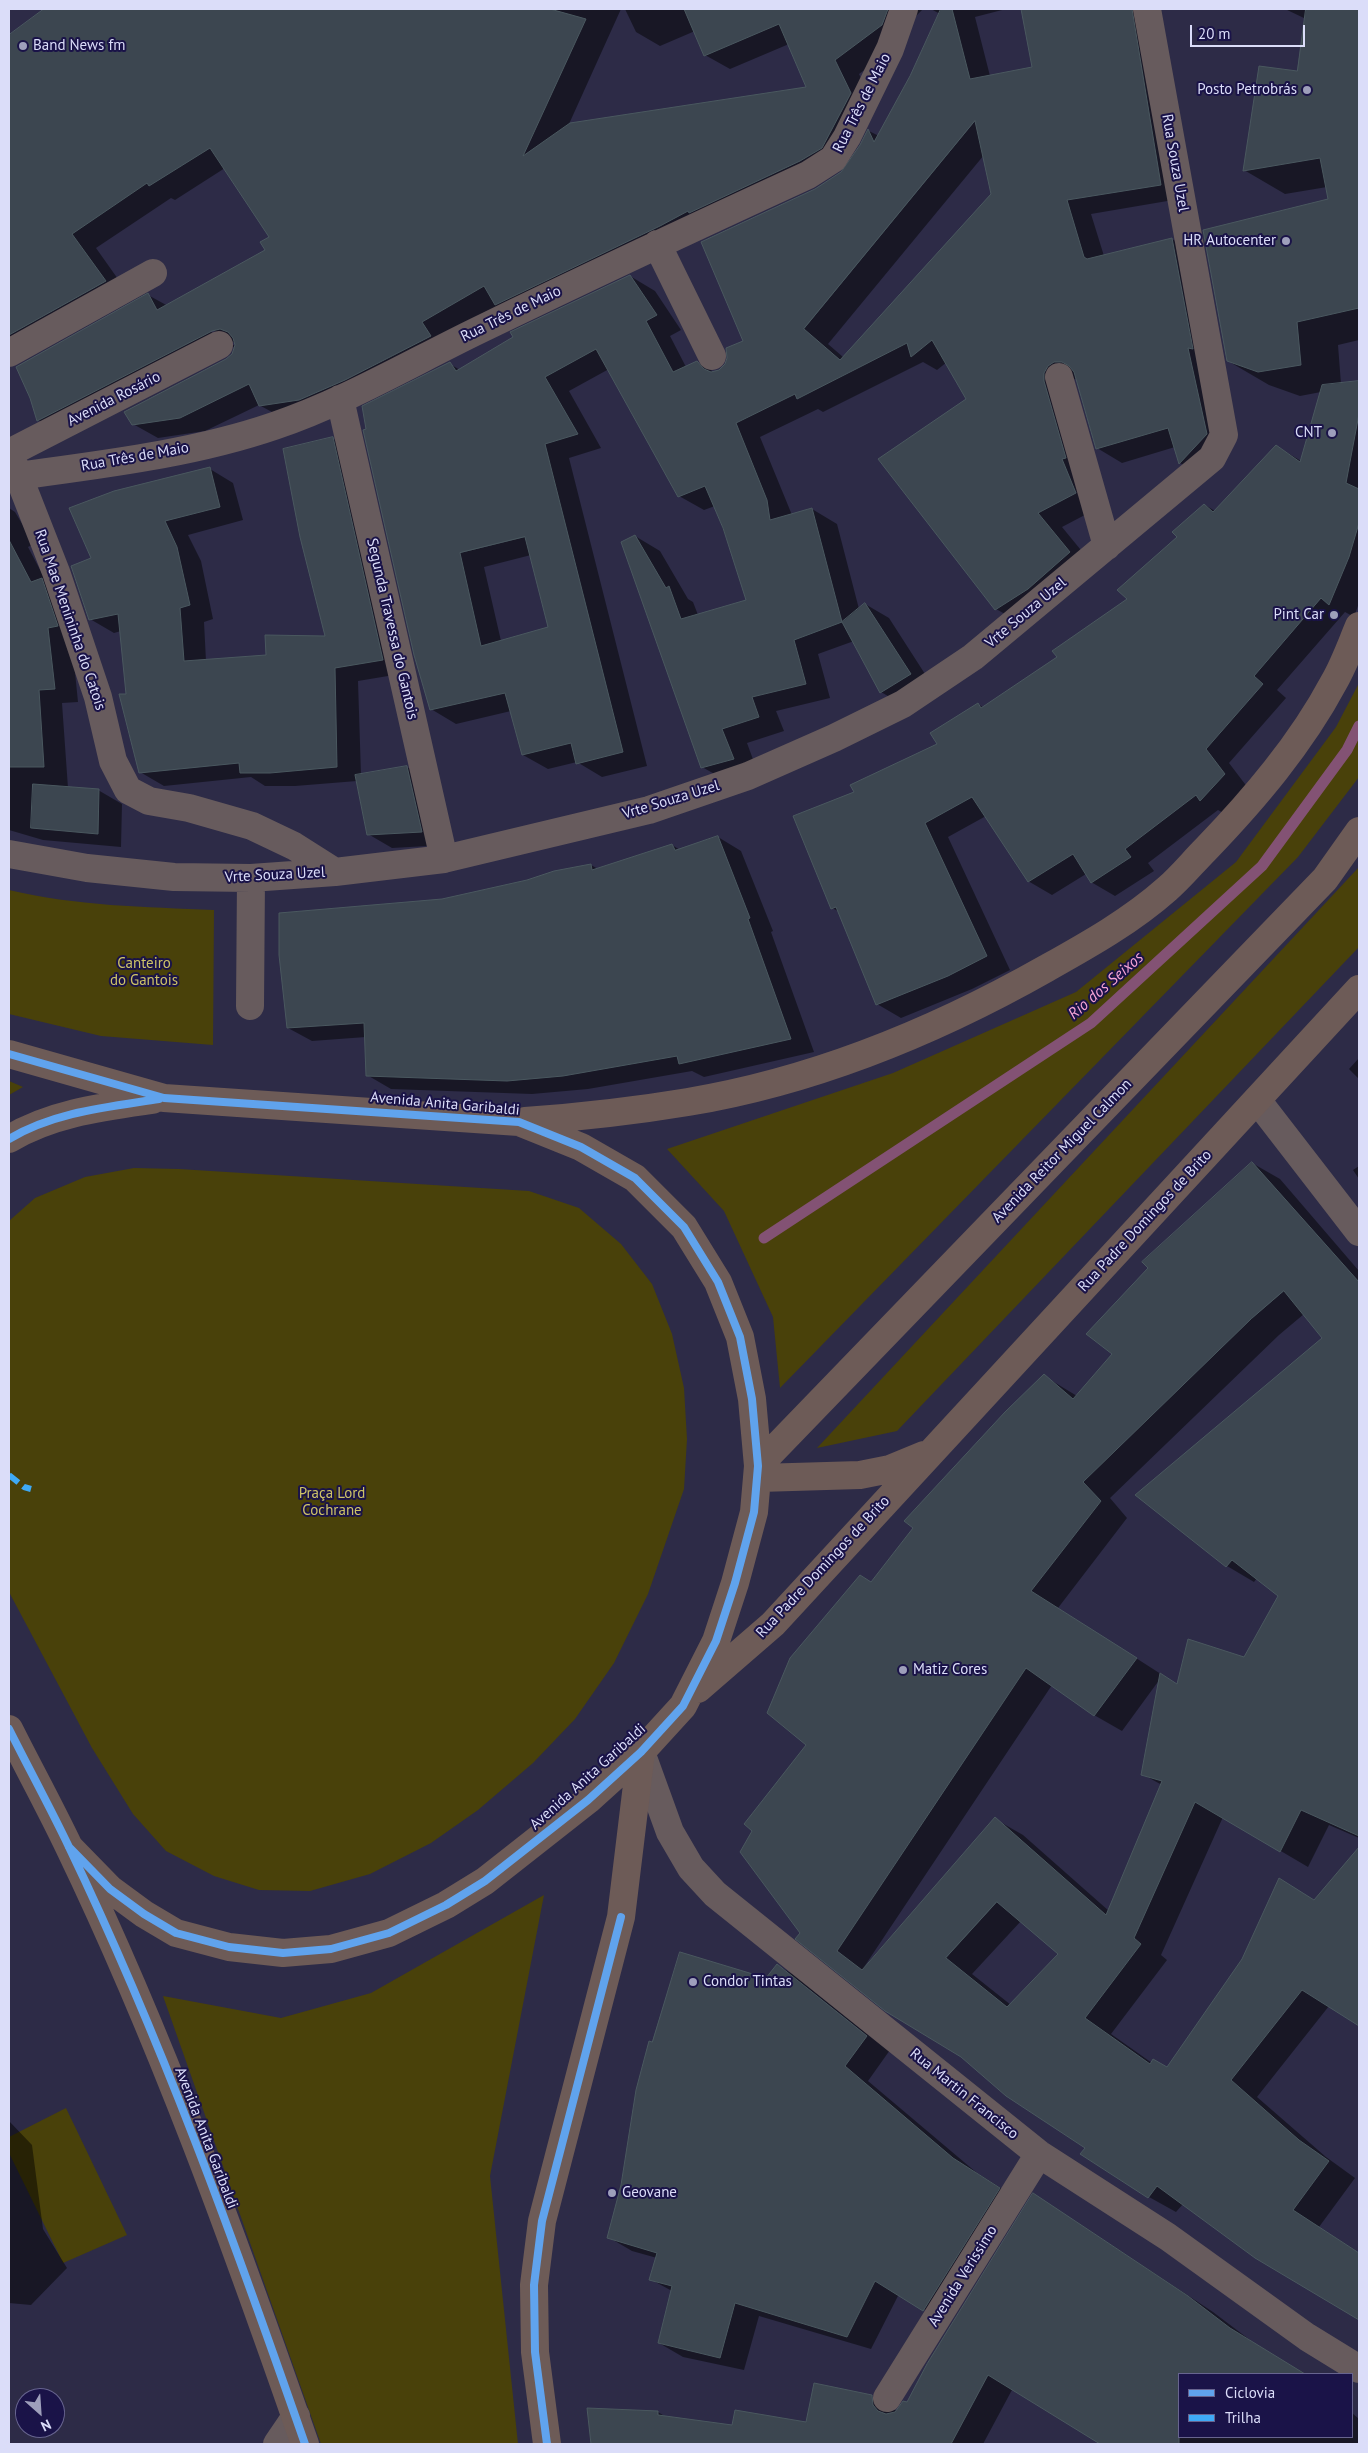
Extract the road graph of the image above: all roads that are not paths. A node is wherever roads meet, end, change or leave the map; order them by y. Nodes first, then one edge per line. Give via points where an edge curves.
1 (904, 9) edge
2 (1147, 9) edge
3 (657, 244) junction
4 (153, 274) dead end
5 (219, 345) dead end
6 (9, 354) edge
7 (712, 356) dead end
8 (1059, 377) dead end
9 (340, 400) junction
10 (1224, 435) joint
11 (12, 460) edge
12 (1107, 546) junction
13 (1359, 626) edge
14 (1359, 831) edge
15 (9, 854) edge
16 (444, 859) junction
17 (335, 872) junction
18 (251, 878) junction
19 (1359, 989) edge
20 (250, 1006) dead end
21 (9, 1054) edge
22 (164, 1098) junction
23 (1257, 1100) junction
24 (519, 1122) junction
25 (9, 1139) edge
26 (1359, 1232) edge
27 (930, 1453) junction
28 (758, 1472) junction
29 (689, 1696) junction
30 (9, 1729) edge
31 (641, 1752) junction
32 (69, 1847) junction
33 (1039, 2154) junction
34 (1359, 2369) edge
35 (887, 2398) dead end
36 (296, 2416) junction
37 (278, 2444) edge
38 (290, 2444) edge
39 (306, 2444) edge
40 (547, 2444) edge

1 - 3 street, Rua Três de Maio via 890,49 833,159 808,175
2 - 10 street, Rua Souza Uzel
3 - 7 street
3 - 9 street, Rua Três de Maio
4 - 6 street
5 - 11 street, Avenida Rosário
8 - 12 street
9 - 11 street, Rua Três de Maio via 274,426 224,441 128,461
9 - 16 street, Segunda Travessa do Gantois
10 - 12 street, Vrte Souza Uzel via 1212,458
11 - 17 street, Rua Mae Menininha do Catois via 87,663 113,761 128,790 149,801 189,808 252,826 294,846
12 - 16 street, Vrte Souza Uzel via 973,658 903,704 834,738 748,776 649,810
13 - 24 main road via 1334,683 1289,753 1234,820 1166,890 1098,939 949,1020 877,1050 780,1081 691,1102 601,1115
14 - 28 main road, Avenida Reitor Miguel Calmon via 1325,879
15 - 18 street, Vrte Souza Uzel via 87,868 174,877
16 - 17 street, Vrte Souza Uzel
17 - 18 street, Vrte Souza Uzel
18 - 20 street
19 - 23 main road, Rua Padre Domingos de Brito
21 - 22 main road, Avenida Anita Garibaldi
22 - 24 main road, Avenida Anita Garibaldi
22 - 25 main road, Avenida Anita Garibaldi via 79,1111
23 - 26 street
23 - 27 main road, Rua Padre Domingos de Brito
24 - 28 main road, Avenida Anita Garibaldi via 581,1148 635,1178 684,1227 718,1282 740,1337 752,1399
27 - 28 main road, Rua Padre Domingos de Brito via 890,1469 860,1476
27 - 29 main road, Rua Padre Domingos de Brito via 773,1624
28 - 29 main road, Avenida Anita Garibaldi via 754,1512 735,1583 716,1642
29 - 31 main road, Avenida Anita Garibaldi
30 - 32 main road, Avenida Anita Garibaldi
31 - 32 main road, Avenida Anita Garibaldi via 532,1846 469,1891 389,1933 331,1949 274,1952 229,1947 176,1933 110,1889
31 - 33 street, Rua Martin Francisco via 670,1832 692,1868 715,1894
31 - 40 main road, Avenida Anita Garibaldi via 621,1917 542,2221 535,2276 535,2352
32 - 36 main road, Avenida Anita Garibaldi via 192,2135
33 - 34 street, Rua Martin Francisco via 1168,2237 1307,2337
33 - 35 street, Avenida Verissimo
36 - 37 street
36 - 38 street
36 - 39 main road, Avenida Anita Garibaldi

